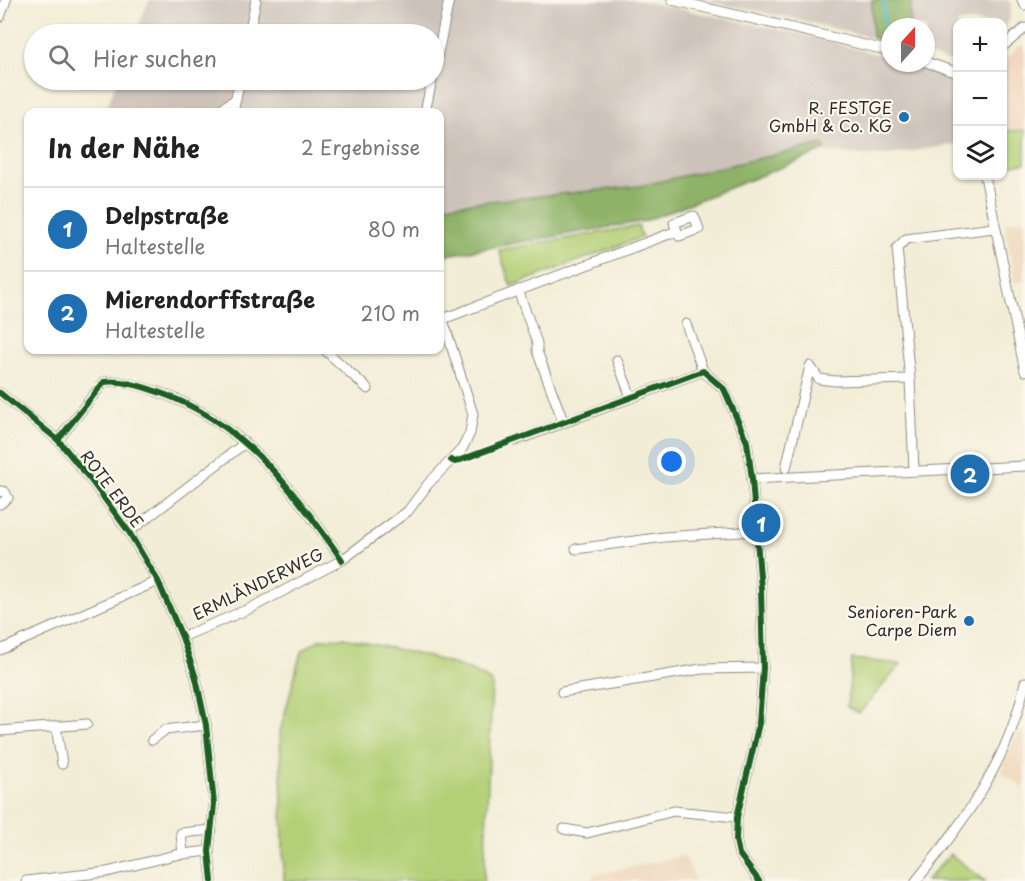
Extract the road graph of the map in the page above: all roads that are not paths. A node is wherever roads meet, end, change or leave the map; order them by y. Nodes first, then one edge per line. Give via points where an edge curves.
1 (6, 0) edge
2 (256, 0) edge
3 (449, 0) edge
4 (672, 0) edge
5 (1022, 0) edge
6 (1025, 5) edge
7 (0, 17) edge
8 (251, 24) edge
9 (444, 24) edge
10 (1025, 28) edge
11 (1007, 43) edge
12 (881, 49) edge
13 (935, 66) edge
14 (954, 72) edge
15 (238, 90) edge
16 (430, 90) edge
17 (236, 99) junction
18 (222, 108) edge
19 (234, 108) edge
20 (426, 108) edge
21 (986, 180) edge
22 (994, 228) junction
23 (677, 231) dead end
24 (518, 291) junction
25 (444, 319) edge
26 (686, 324) dead end
27 (444, 328) edge
28 (330, 354) edge
29 (617, 360) dead end
30 (703, 371) junction
31 (1025, 371) edge
32 (910, 379) junction
33 (368, 389) dead end
34 (0, 393) edge
35 (631, 397) junction
36 (563, 421) junction
37 (58, 440) junction
38 (514, 441) dead end
39 (245, 443) junction
40 (1025, 466) edge
41 (786, 468) dead end
42 (914, 471) junction
43 (752, 479) junction
44 (0, 491) edge
45 (0, 504) edge
46 (756, 531) junction
47 (129, 532) junction
48 (576, 549) dead end
49 (342, 560) junction
50 (158, 581) junction
51 (182, 637) junction
52 (0, 650) edge
53 (763, 668) junction
54 (1025, 682) edge
55 (562, 692) dead end
56 (87, 724) dead end
57 (206, 725) junction
58 (56, 726) junction
59 (0, 731) edge
60 (152, 740) dead end
61 (62, 764) dead end
62 (736, 817) junction
63 (564, 828) dead end
64 (212, 830) junction
65 (209, 850) junction
66 (183, 854) junction
67 (26, 881) edge
68 (212, 881) edge
69 (759, 881) edge
70 (916, 881) edge

1 - 7 street
2 - 8 street
3 - 9 street
4 - 12 street
5 - 6 street
10 - 11 street
13 - 14 street
15 - 17 street
16 - 20 street
17 - 18 street
17 - 19 street
21 - 22 street
22 - 31 street
22 - 32 street via 906,239 897,248
23 - 24 street
24 - 25 street
24 - 36 street
26 - 30 street
27 - 49 street, ERMLÄNDERWEG via 469,397 473,414 470,433 462,449 408,511
28 - 33 street
29 - 35 street
30 - 35 street
30 - 43 street via 724,389 747,442
32 - 41 street via 819,379 810,366
32 - 42 street
34 - 37 street, ROTE ERDE
35 - 36 street
36 - 38 street
37 - 39 street via 104,382 114,381 139,386 197,409
37 - 47 street, ROTE ERDE
39 - 47 street
39 - 49 street via 269,464
40 - 42 street
42 - 43 street
43 - 46 street
44 - 45 street via 6,492 8,498
46 - 48 street via 664,537
46 - 53 street
47 - 50 street, ROTE ERDE
49 - 51 street, ERMLÄNDERWEG via 251,608
50 - 51 street, ROTE ERDE
50 - 52 street
51 - 57 street, ROTE ERDE
53 - 55 street via 702,669
53 - 62 street via 759,723
54 - 70 street via 1002,751 978,799
56 - 58 street
57 - 60 street via 165,730
57 - 64 street, ROTE ERDE via 214,804
58 - 59 street
58 - 61 street
62 - 63 street via 674,811 587,833
62 - 69 street via 739,854
64 - 65 street, ROTE ERDE
64 - 66 street via 181,833
65 - 66 street
65 - 68 street, ROTE ERDE
66 - 67 street via 106,872

